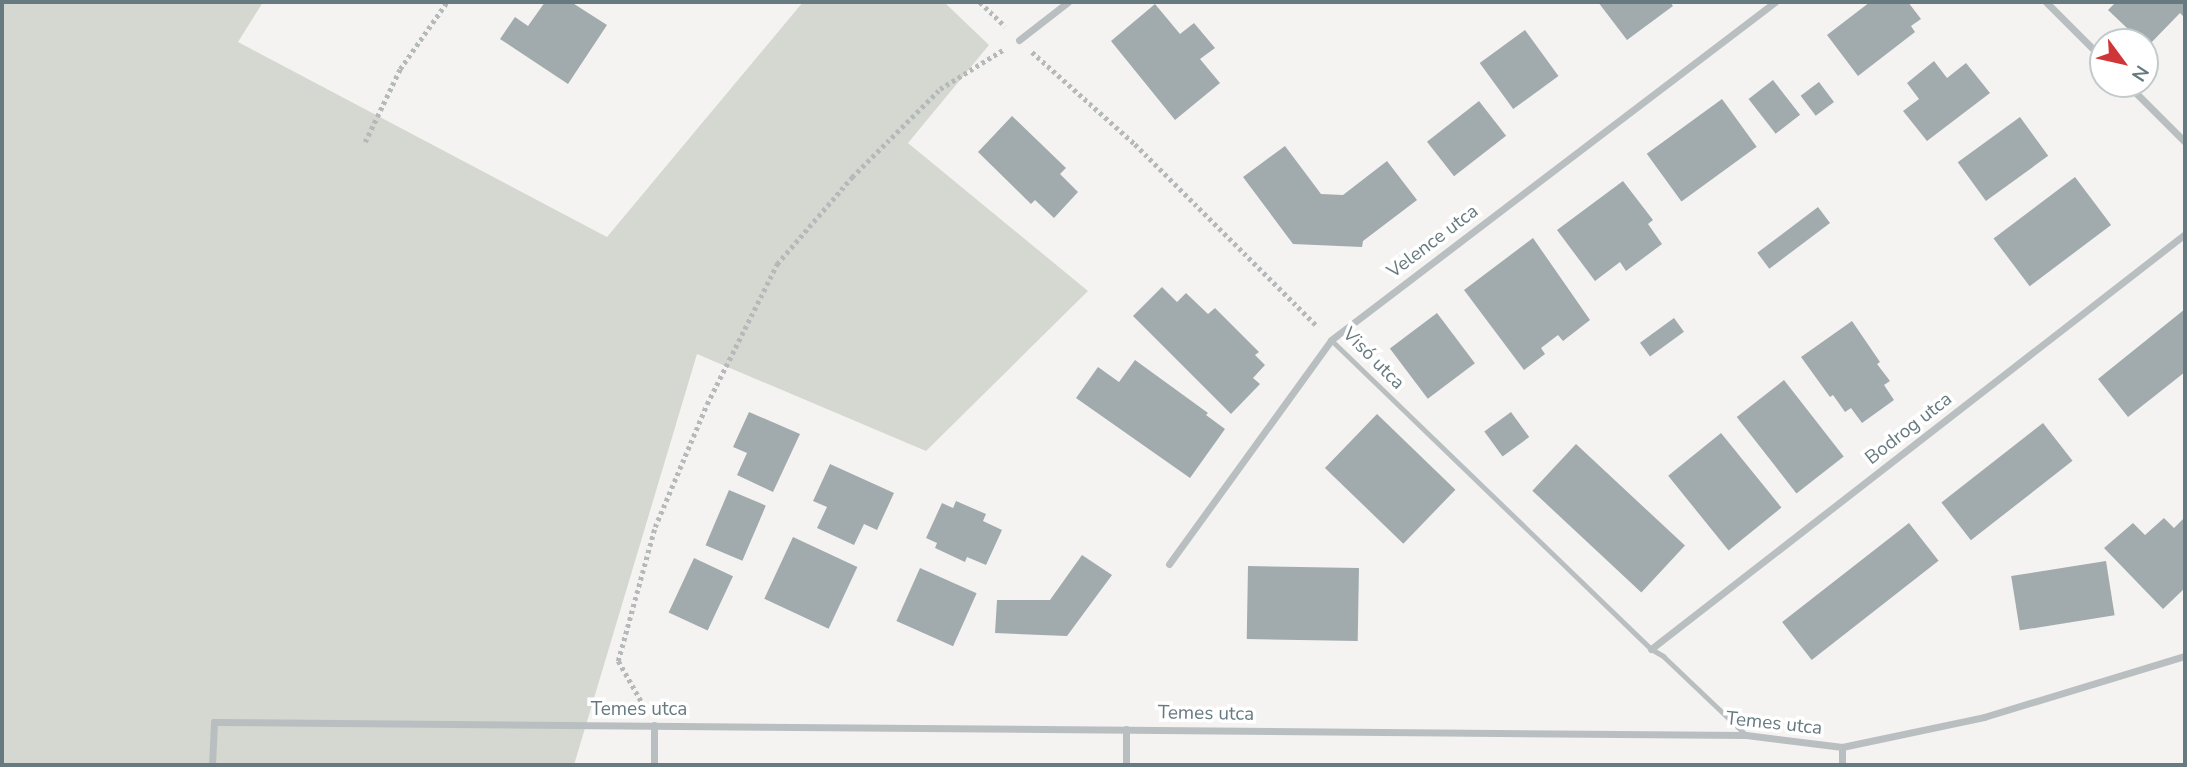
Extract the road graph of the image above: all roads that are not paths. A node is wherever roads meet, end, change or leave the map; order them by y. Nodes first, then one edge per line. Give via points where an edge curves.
1 (1068, 2) edge
2 (1775, 2) edge
3 (2046, 2) edge
4 (1019, 40) road end
5 (2089, 45) edge
6 (2141, 98) edge
7 (2185, 142) edge
8 (2185, 234) edge
9 (1331, 340) junction
10 (1169, 564) dead end
11 (1651, 649) junction
12 (2185, 656) edge
13 (654, 726) junction
14 (1126, 729) junction
15 (1746, 735) junction
16 (1842, 747) junction
17 (212, 765) edge
18 (654, 765) edge
19 (1126, 765) edge
20 (1842, 765) edge

1 - 4 street
2 - 9 street, Velence utca
3 - 5 street
6 - 7 street
8 - 11 street, Bodrog utca
9 - 10 street, Velence utca
9 - 11 lane, Visó utca
11 - 15 lane, Visó utca
12 - 16 street, Temes utca via 1984,717
13 - 14 street, Temes utca
13 - 17 street, Temes utca via 214,722
13 - 18 street
14 - 15 street, Temes utca
14 - 19 street
15 - 16 street, Temes utca
16 - 20 street

